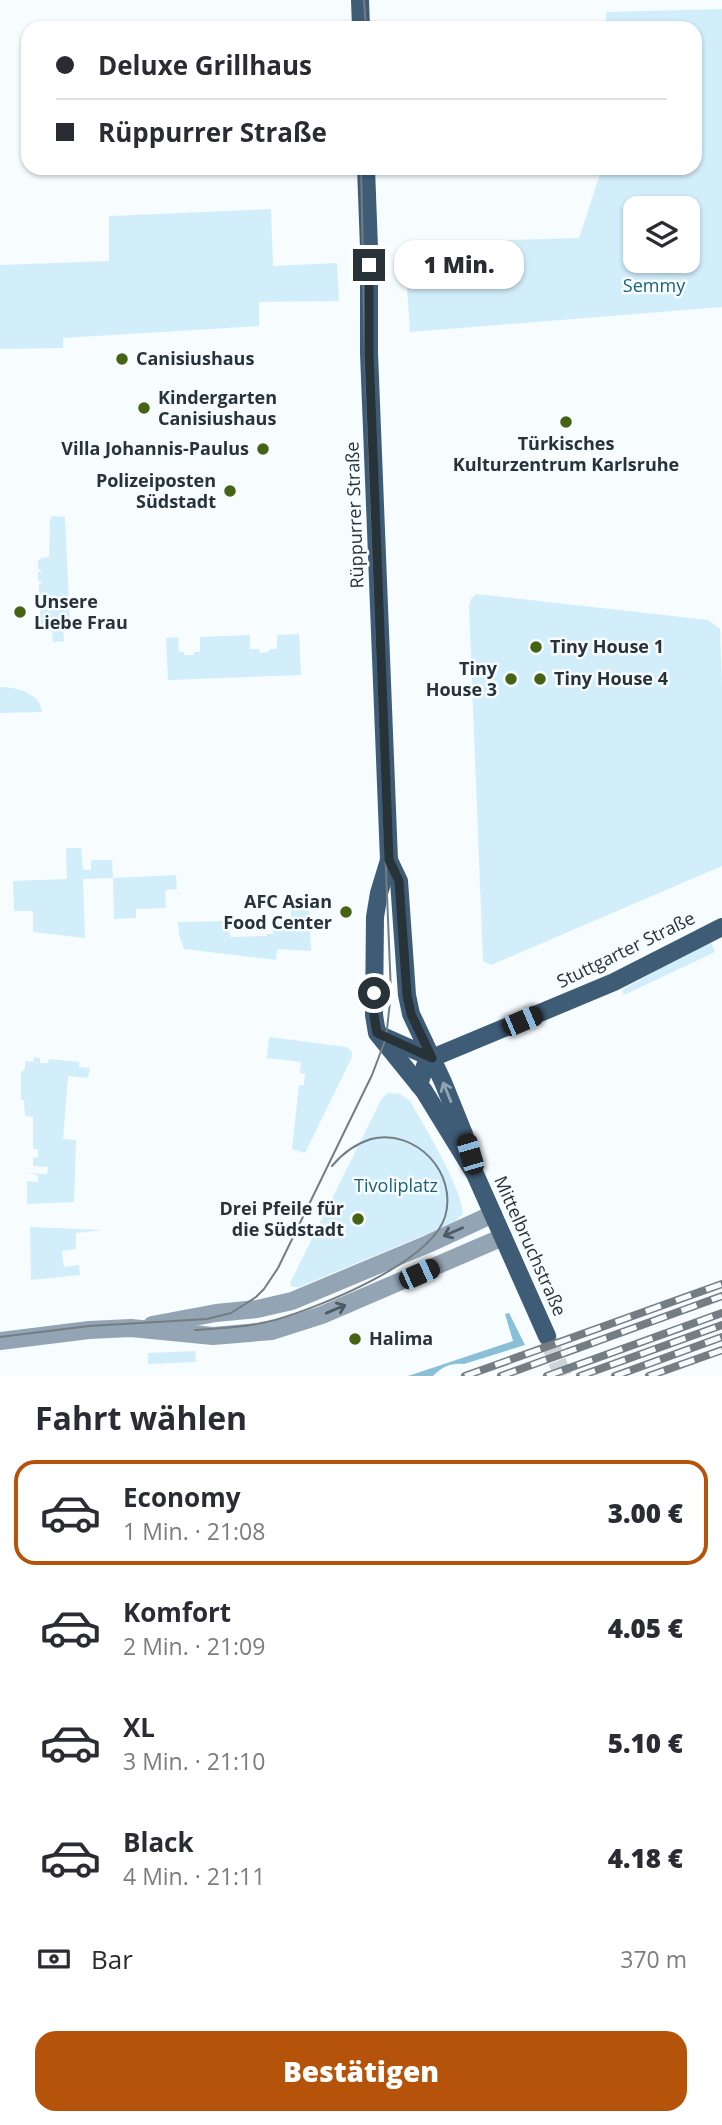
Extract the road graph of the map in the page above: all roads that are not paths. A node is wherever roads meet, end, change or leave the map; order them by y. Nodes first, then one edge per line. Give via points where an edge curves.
1 (360, 0) edge
2 (361, 21) edge
3 (366, 175) edge
4 (389, 860) junction
5 (722, 927) edge
6 (377, 1033) junction
7 (432, 1058) junction
8 (419, 1086) junction
9 (475, 1174) junction
10 (493, 1214) junction
11 (503, 1237) junction
12 (131, 1328) junction
13 (547, 1336) tunnel mouth
14 (0, 1341) edge

1 - 2 main road
3 - 4 main road, Rüppurrer Straße
4 - 6 main road, Rüppurrer Straße via 375,917
4 - 7 main road, Rüppurrer Straße via 399,881 411,1014
5 - 7 main road, Stuttgarter Straße via 614,982
6 - 7 main road
6 - 8 main road, Mittelbruchstraße
7 - 8 main road
9 -> 7 main road, Mittelbruchstraße via 464,1134
8 - 9 main road, Mittelbruchstraße
9 - 10 main road, Mittelbruchstraße
10 - 11 main road, Mittelbruchstraße
10 -> 12 street via 292,1301
12 -> 11 street via 224,1335 272,1331
11 - 13 main road, Mittelbruchstraße
12 - 14 street

